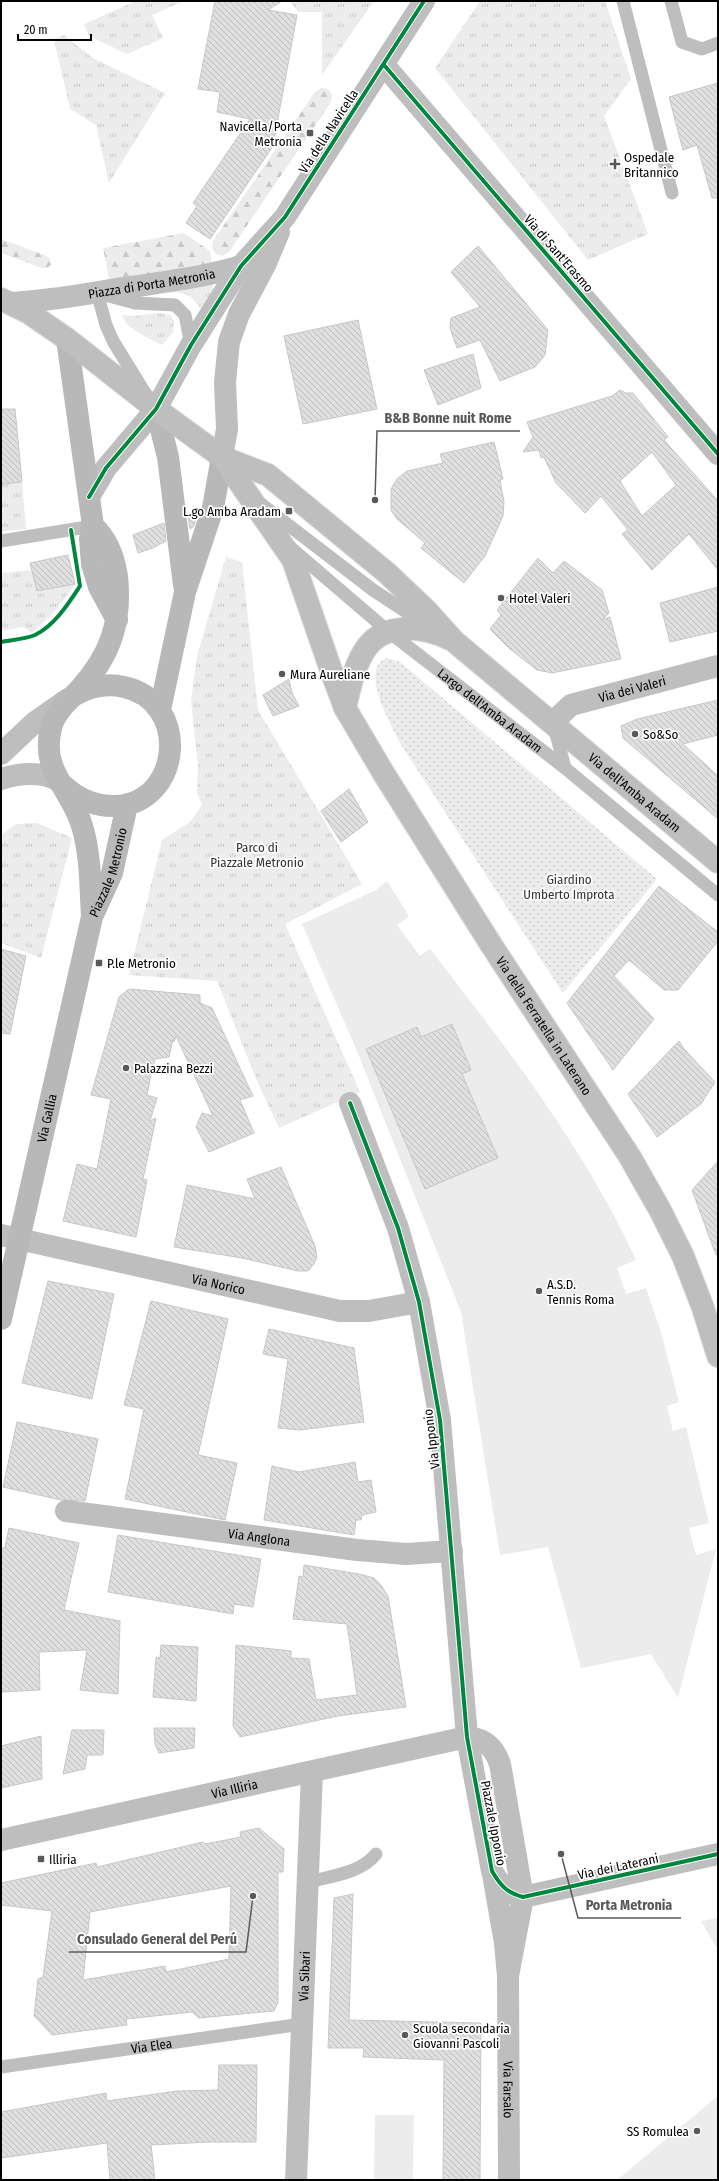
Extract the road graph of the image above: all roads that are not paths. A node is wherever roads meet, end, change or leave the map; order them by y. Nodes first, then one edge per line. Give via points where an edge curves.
1 (424, 1) edge
2 (623, 1) edge
3 (671, 1) edge
4 (718, 43) edge
5 (384, 65) junction
6 (672, 192) dead end
7 (285, 217) junction
8 (241, 266) junction
9 (97, 292) junction
10 (6, 301) edge
11 (67, 339) junction
12 (191, 345) junction
13 (156, 409) junction
14 (718, 454) edge
15 (222, 457) junction
16 (249, 496) junction
17 (89, 497) junction
18 (263, 515) joint
19 (92, 526) junction
20 (280, 540) junction
21 (1, 541) edge
22 (185, 592) junction
23 (117, 620) junction
24 (389, 632) junction
25 (455, 642) junction
26 (718, 666) edge
27 (74, 695) junction
28 (345, 708) junction
29 (160, 710) junction
30 (553, 722) junction
31 (1, 754) edge
32 (566, 768) junction
33 (1, 779) edge
34 (58, 781) junction
35 (127, 805) junction
36 (718, 862) edge
37 (718, 895) edge
38 (92, 917) junction
39 (350, 1103) dead end
40 (10, 1237) edge
41 (419, 1302) junction
42 (1, 1319) edge
43 (718, 1356) edge
44 (66, 1511) dead end
45 (452, 1551) junction
46 (467, 1736) junction
47 (312, 1772) junction
48 (1, 1840) edge
49 (376, 1854) dead end
50 (718, 1854) edge
51 (492, 1871) junction
52 (308, 1882) junction
53 (523, 1897) junction
54 (508, 1976) junction
55 (302, 2024) junction
56 (1, 2067) edge
57 (296, 2180) edge
58 (509, 2180) edge

1 - 5 street, Via della Navicella
2 - 6 lane
3 - 4 lane via 682,42 702,49
5 - 7 street, Via della Navicella
5 - 14 street, Via di Sant'Erasmo
7 - 8 street, Via della Navicella
7 - 15 street, Via della Navicella via 234,328 227,352 227,429
8 - 9 street, Piazza di Porta Metronia via 216,273
8 - 12 street, Piazza di Porta Metronia
9 - 10 street, Piazza di Porta Metronia via 40,301
9 - 12 lane via 127,302 175,305 185,315
9 - 13 lane via 113,341
10 - 11 street, Piazza di Porta Metronia
11 - 13 street, Piazza di Porta Metronia
11 - 17 main road
12 - 13 street, Piazza di Porta Metronia
13 - 15 street, Piazza di Porta Metronia
13 - 17 street, Piazza di Porta Metronia via 106,468
13 - 22 main road via 168,457
15 - 16 street, Piazza di Porta Metronia
15 - 22 main road via 213,508
15 - 25 street, Piazza di Porta Metronia via 268,475 387,573
16 - 18 street, Piazza di Porta Metronia
16 - 25 lane via 395,606
17 - 19 main road
18 - 20 street, Largo dell'Amba Aradam
19 - 21 lane
19 - 23 main road via 92,564 99,587
19 - 23 main road, Piazzale Metronio via 105,540 114,559 118,586
20 - 24 lane, Largo dell'Amba Aradam
20 - 28 street, Largo dell'Amba Aradam via 298,572
22 - 29 main road
23 - 27 main road, Piazzale Metronio via 105,654
24 - 25 street via 419,629
24 - 28 street via 368,646 361,657
24 - 32 lane, Largo dell'Amba Aradam
25 - 30 street
26 - 30 street, Via dei Valeri via 571,705
27 - 29 main road, Piazzale Metronio via 92,687 118,686 143,694
27 - 31 street, Piazzale Metronio via 35,722
27 - 34 main road, Piazzale Metronio via 60,710 51,729 50,760
28 - 43 street, Via della Ferratella in Laterano via 490,943 630,1157 683,1256
29 - 35 main road, Piazzale Metronio via 171,745 166,768 157,786
30 - 32 lane, Largo dell'Amba Aradam
30 - 36 street, Via dell'Amba Aradam
32 - 37 lane, Via dell'Amba Aradam
33 - 34 street, Piazzale Metronio via 36,774
34 - 35 main road, Piazzale Metronio via 76,796 92,803 108,806
34 - 38 main road, Piazzale Metronio via 73,803 82,826
35 - 38 main road, Piazzale Metronio via 112,873
38 - 40 main road, Via Gallia
39 - 41 street, Via Ipponio via 398,1228
40 - 41 street, Via Norico via 340,1311 369,1311
40 - 42 main road, Via Gallia
41 - 45 street, Via Ipponio via 440,1420
44 - 45 street, Via Anglona via 372,1552 406,1554
45 - 46 street, Via Ipponio
46 - 47 street, Via Illiria
46 - 51 street, Piazzale Ipponio
46 - 53 street, Piazzale Ipponio via 484,1740 497,1756
47 - 48 street, Via Illiria
47 - 52 street, Via Sibari
49 - 52 lane via 368,1864 360,1868
50 - 53 street, Via dei Laterani
51 - 53 street, Piazzale Ipponio via 502,1887
51 - 54 street, Via Farsalo via 505,1943
52 - 55 street, Via Sibari
53 - 54 street, Via Farsalo
54 - 58 street, Via Farsalo
55 - 56 lane, Via Elea
55 - 57 street, Via Sibari

